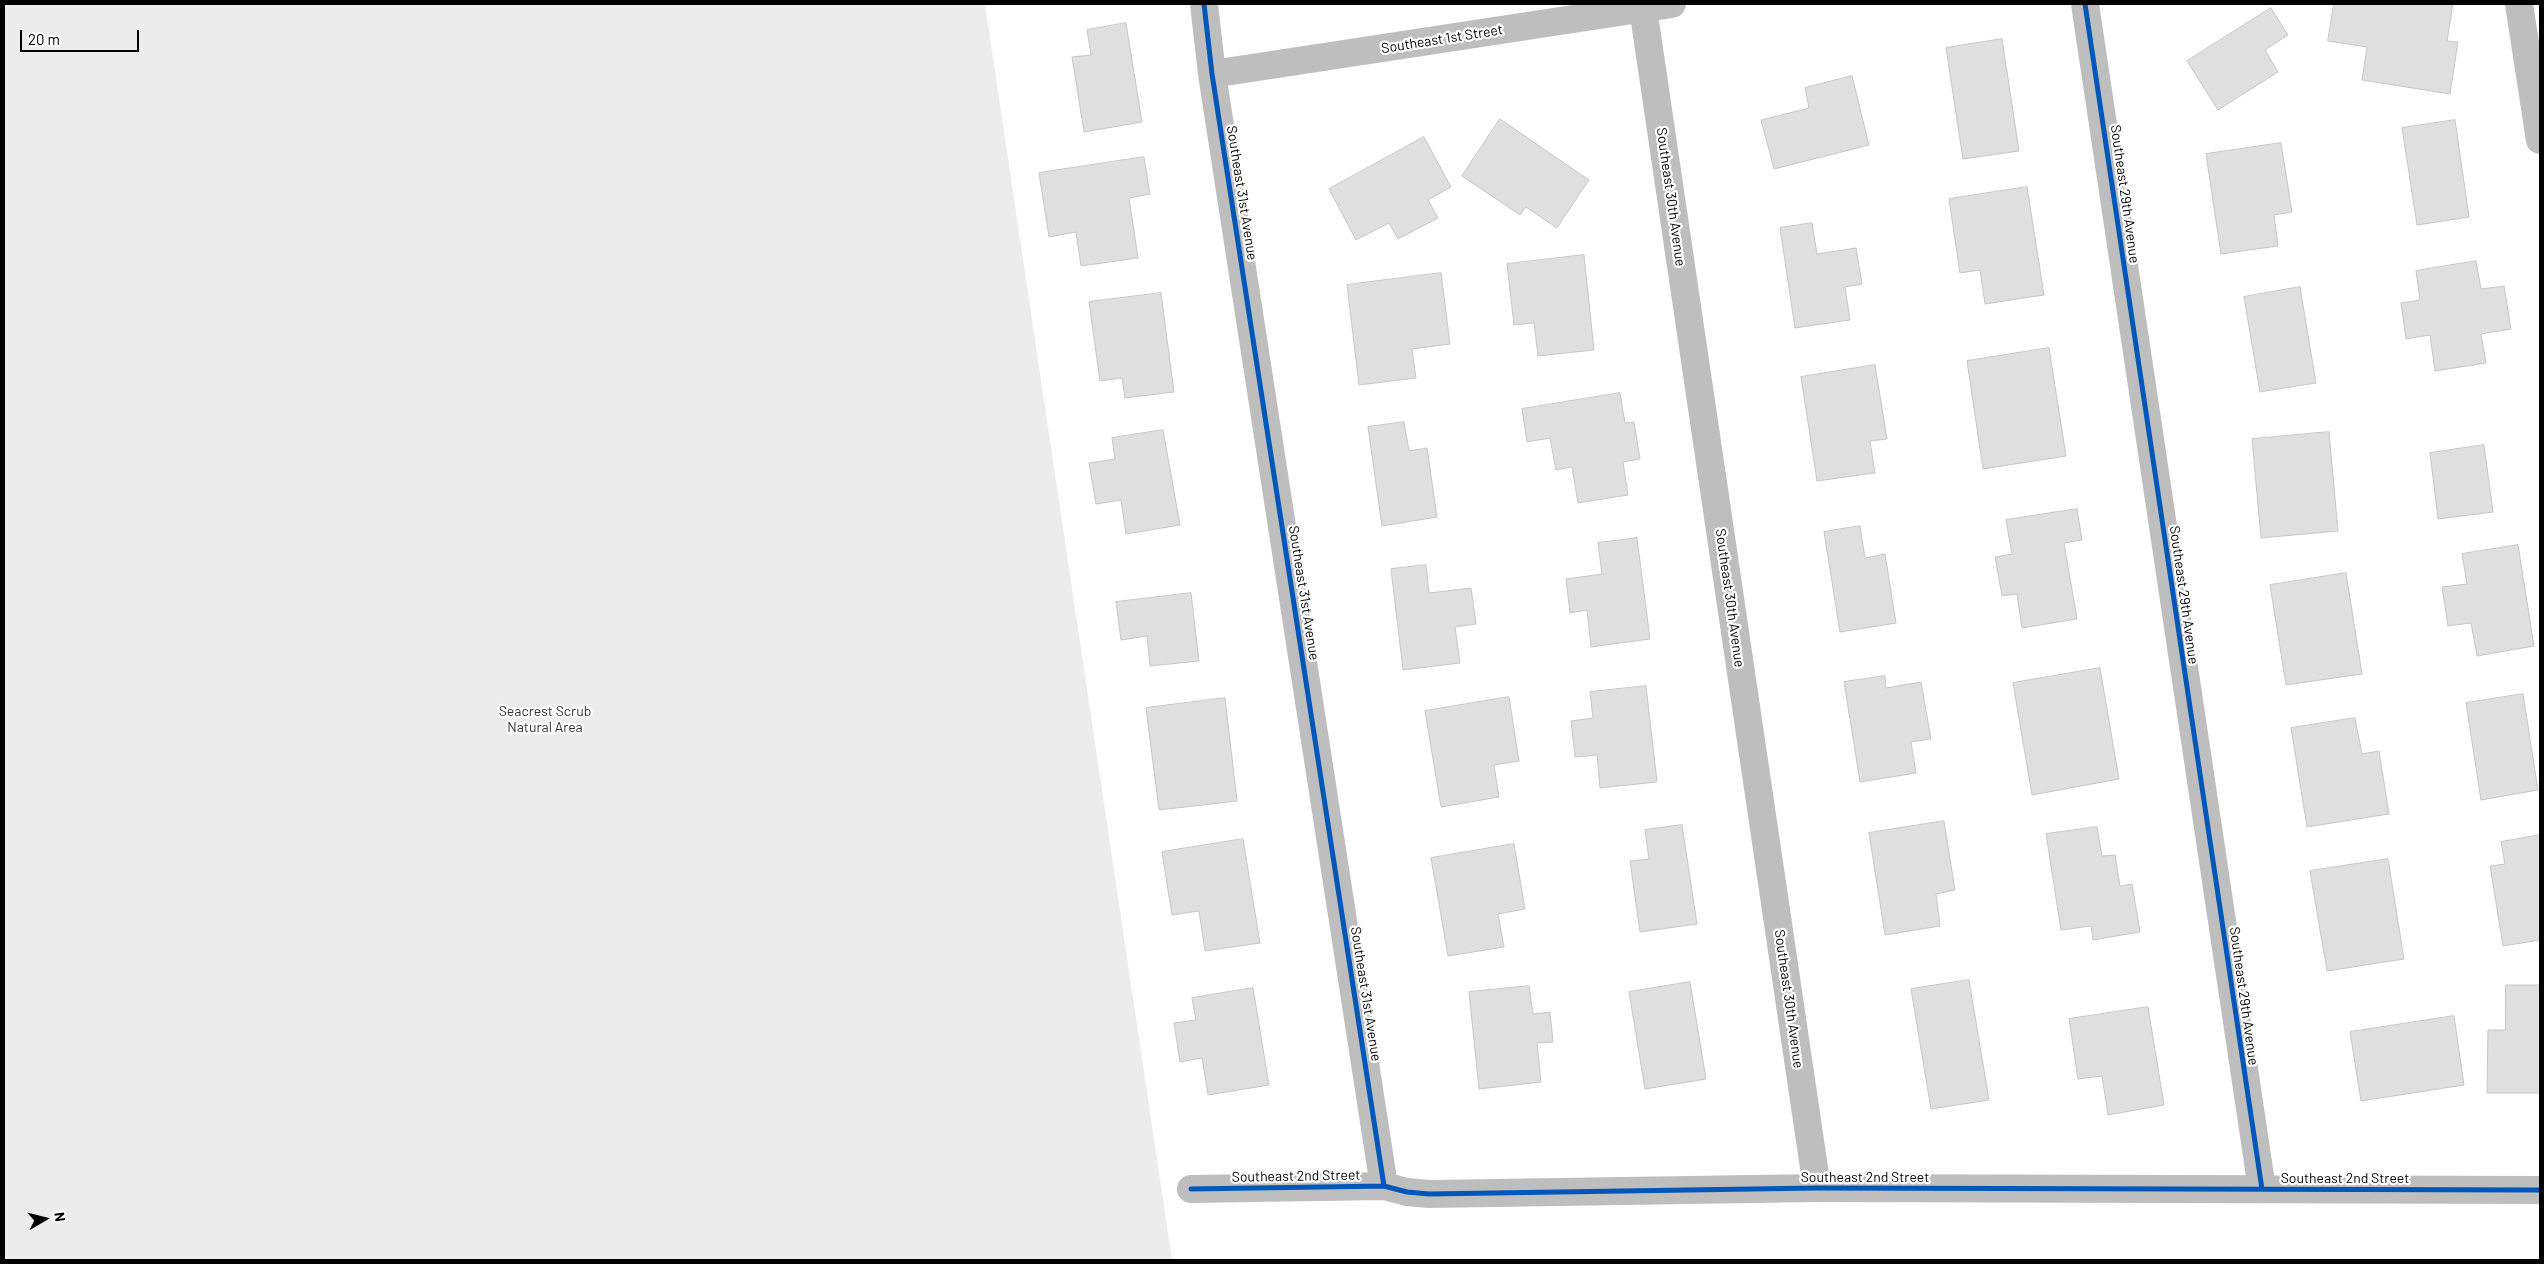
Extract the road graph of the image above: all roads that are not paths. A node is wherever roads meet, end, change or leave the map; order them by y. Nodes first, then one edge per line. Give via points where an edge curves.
1 (1204, 4) edge
2 (1672, 4) edge
3 (2085, 4) edge
4 (2519, 4) edge
5 (1643, 8) junction
6 (1212, 74) junction
7 (2540, 140) edge
8 (1384, 1186) junction
9 (1816, 1188) junction
10 (1191, 1189) dead end
11 (2262, 1190) junction
12 (2540, 1190) edge

1 - 6 street, Southeast 31st Avenue
2 - 5 street, Southeast 1st Street
3 - 11 street, Southeast 29th Avenue
4 - 7 street
5 - 6 street, Southeast 1st Street
5 - 9 street, Southeast 30th Avenue
6 - 8 street, Southeast 31st Avenue
8 - 9 street, Southeast 2nd Street via 1429,1194
8 - 10 street, Southeast 2nd Street
9 - 11 street, Southeast 2nd Street
11 - 12 street, Southeast 2nd Street

